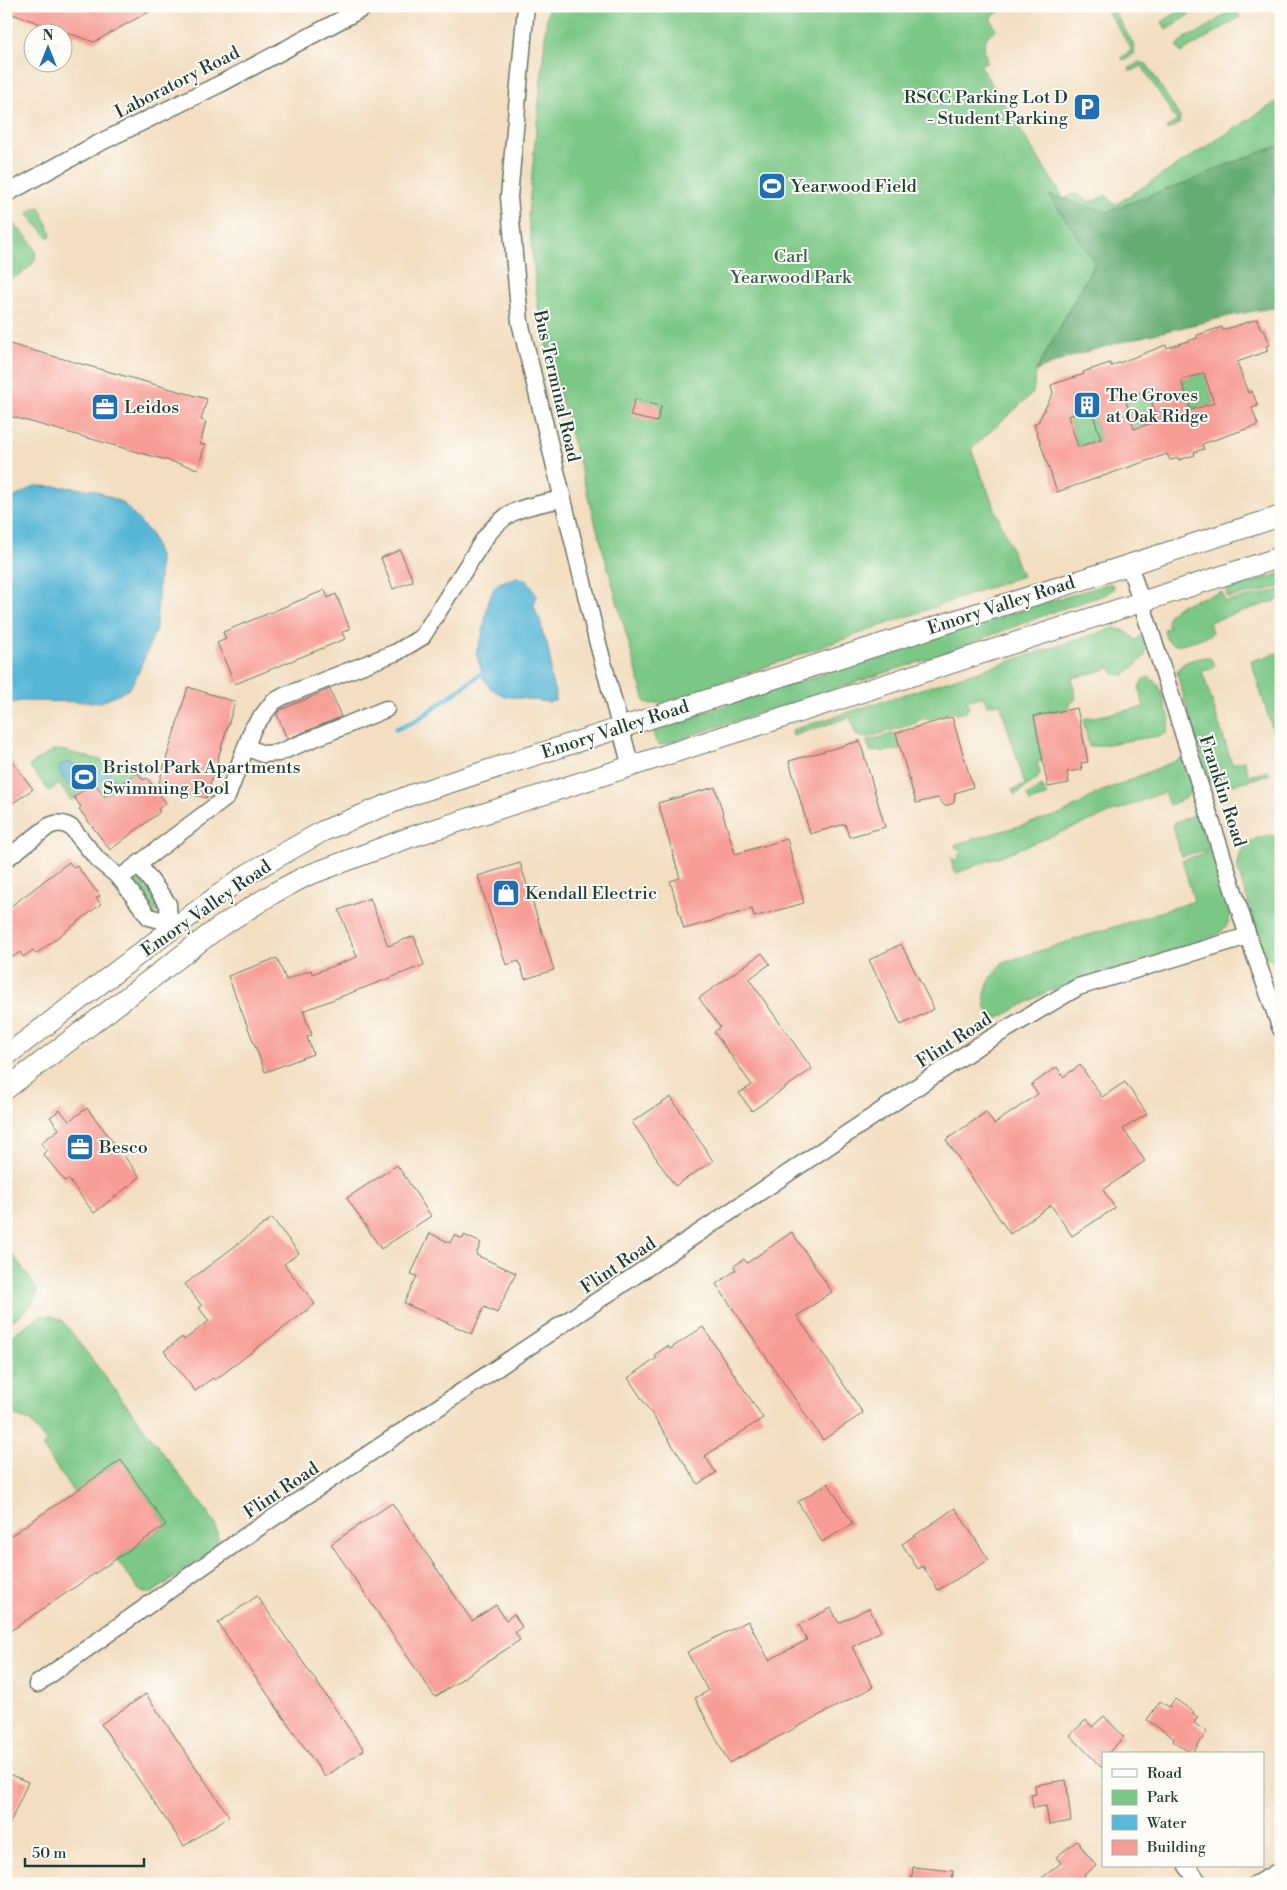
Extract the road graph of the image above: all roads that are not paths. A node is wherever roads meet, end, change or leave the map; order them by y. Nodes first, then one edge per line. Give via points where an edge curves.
1 (367, 6) edge
2 (526, 6) edge
3 (6, 194) edge
4 (562, 499) junction
5 (1281, 516) edge
6 (1281, 557) edge
7 (1130, 564) junction
8 (1141, 602) junction
9 (386, 709) dead end
10 (620, 728) junction
11 (246, 747) junction
12 (631, 767) junction
13 (6, 859) edge
14 (140, 864) junction
15 (120, 878) junction
16 (1248, 936) junction
17 (1281, 1029) edge
18 (6, 1056) edge
19 (6, 1089) edge
20 (38, 1684) dead end
21 (1188, 1868) edge
22 (1281, 1870) edge
23 (1200, 1884) edge
24 (1256, 1884) edge

1 - 3 street, Laboratory Road
2 - 4 street, Bus Terminal Road via 509,197 520,322
4 - 10 street, Bus Terminal Road
4 - 11 street via 518,509 495,524 422,637 397,652 273,702 253,728
5 - 7 main road, Emory Valley Road
6 - 8 main road, Emory Valley Road
7 - 8 street, Franklin Road
7 - 10 main road, Emory Valley Road
8 - 12 main road, Emory Valley Road
8 - 16 street, Franklin Road
9 - 11 street via 278,753 263,754
10 - 12 street, Bus Terminal Road
10 - 18 main road, Emory Valley Road via 411,794 323,831 246,875
11 - 14 street via 227,797
12 - 19 main road, Emory Valley Road via 399,842 306,876 218,928
13 - 15 street via 49,826 61,823 72,828 98,860
14 - 15 street
14 - 15 street via 168,904 169,922 149,917
16 - 17 street, Franklin Road
16 - 20 street, Flint Road via 1078,987 978,1046 243,1538
21 - 23 street
22 - 24 street

